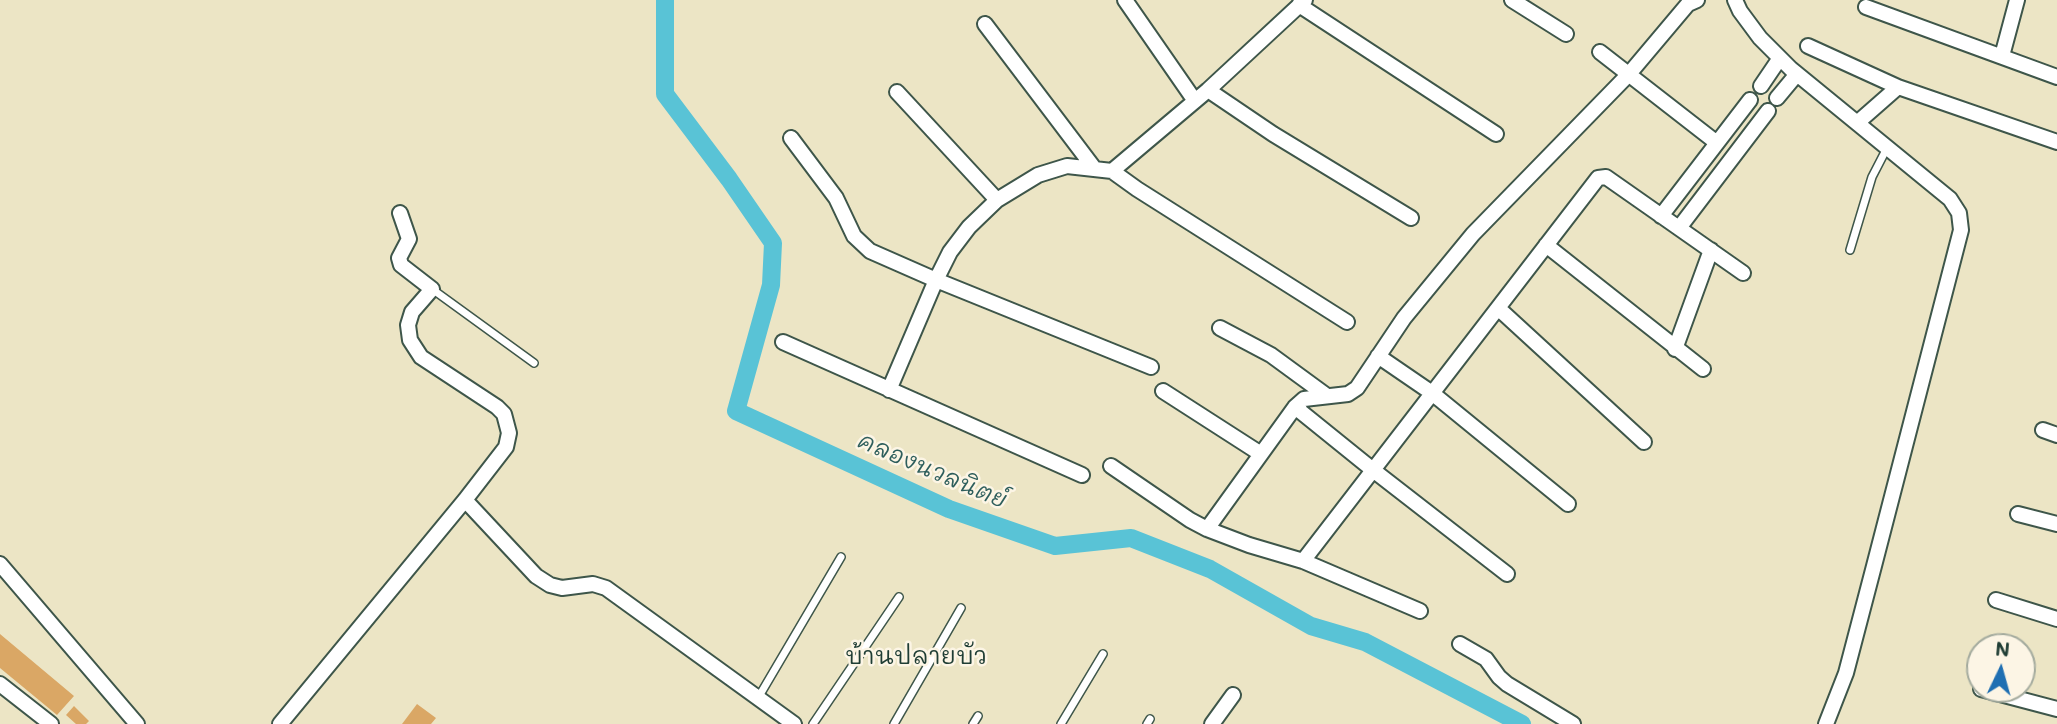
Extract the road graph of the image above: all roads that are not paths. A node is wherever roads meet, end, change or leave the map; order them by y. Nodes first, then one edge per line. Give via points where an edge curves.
1 (1125, 0) edge
2 (1512, 0) edge
3 (1697, 0) edge
4 (1735, 0) edge
5 (2017, 0) edge
6 (1302, 2) edge
7 (1866, 7) dead end
8 (985, 24) dead end
9 (1566, 34) dead end
10 (1808, 46) dead end
11 (1600, 51) dead end
12 (2002, 56) junction
13 (1780, 58) junction
14 (1629, 74) junction
15 (1797, 74) junction
16 (2057, 77) edge
17 (1761, 86) dead end
18 (1898, 87) junction
19 (1209, 90) junction
20 (897, 92) dead end
21 (1777, 98) dead end
22 (1750, 100) dead end
23 (1195, 101) junction
24 (1768, 111) dead end
25 (1857, 124) junction
26 (1496, 134) dead end
27 (791, 138) dead end
28 (2057, 142) edge
29 (1717, 143) junction
30 (1887, 148) junction
31 (1094, 168) junction
32 (1112, 171) junction
33 (997, 200) junction
34 (401, 213) dead end
35 (1661, 216) junction
36 (1411, 218) dead end
37 (1679, 228) junction
38 (1546, 245) junction
39 (1711, 250) junction
40 (1850, 250) dead end
41 (1743, 273) dead end
42 (936, 280) junction
43 (432, 289) junction
44 (1498, 308) junction
45 (1347, 322) dead end
46 (1220, 328) dead end
47 (783, 342) dead end
48 (1675, 349) junction
49 (1378, 356) junction
50 (534, 363) dead end
51 (1151, 367) dead end
52 (1703, 369) dead end
53 (889, 390) junction
54 (1163, 391) dead end
55 (1432, 393) junction
56 (1327, 397) junction
57 (1295, 407) junction
58 (1644, 442) dead end
59 (1261, 454) junction
60 (1111, 466) dead end
61 (1373, 470) junction
62 (1082, 475) dead end
63 (465, 500) junction
64 (1568, 504) dead end
65 (2018, 514) dead end
66 (2057, 524) edge
67 (1207, 529) junction
68 (841, 557) dead end
69 (1303, 561) junction
70 (2, 571) edge
71 (1507, 574) dead end
72 (899, 597) dead end
73 (1996, 600) dead end
74 (961, 608) dead end
75 (1420, 611) dead end
76 (2057, 619) edge
77 (1460, 644) dead end
78 (1103, 654) dead end
79 (0, 684) edge
80 (1233, 695) dead end
81 (757, 699) junction
82 (2034, 703) edge
83 (2057, 709) edge
84 (51, 724) edge
85 (137, 724) edge
86 (280, 724) edge
87 (794, 724) edge
88 (813, 724) edge
89 (894, 724) edge
90 (1061, 724) edge
91 (1212, 724) edge
92 (1573, 724) edge
93 (1826, 724) edge

1 - 23 street
2 - 9 street
3 - 14 street via 1688,4
4 - 13 street via 1760,38
5 - 12 street
6 - 19 street
6 - 26 street
7 - 12 street
8 - 31 street
10 - 18 street
11 - 14 street
12 - 16 street
13 - 15 street
13 - 17 street
14 - 29 street
14 - 49 street via 1474,234
15 - 21 street
15 - 25 street
18 - 25 street
18 - 28 street
19 - 23 street
19 - 36 street
20 - 33 street
22 - 29 street
23 - 32 street
24 - 37 street
25 - 30 street
27 - 42 street via 836,198 854,236 870,251
29 - 35 street
30 - 40 lane via 1872,177
30 - 93 street via 1950,198 1959,213 1961,230 1846,673
31 - 32 street
31 - 33 street via 1067,166 1038,176
32 - 45 street
33 - 42 street via 962,235
34 - 43 street via 409,239 399,258 401,265
35 - 37 street
35 - 38 street via 1606,177 1598,178
37 - 39 street
38 - 44 street
38 - 48 street
39 - 41 street
39 - 48 street
42 - 51 street
42 - 53 street
43 - 50 lane
43 - 63 street via 412,313 410,340 421,357 505,414 509,433 506,447
44 - 55 street
44 - 58 street
46 - 56 street via 1271,355
47 - 53 street
48 - 52 street
49 - 55 street
49 - 56 street via 1357,388
53 - 62 street
54 - 59 street
55 - 61 street
55 - 64 street
56 - 57 street via 1304,400
57 - 59 street
57 - 61 street
59 - 67 street
60 - 67 street
61 - 69 street
61 - 71 street
63 - 81 street via 536,576 562,588 593,584 606,588
63 - 86 street
65 - 66 street
67 - 69 street
68 - 81 lane
69 - 75 street
70 - 85 street
72 - 88 lane
73 - 76 street
74 - 89 lane
77 - 92 street via 1486,659 1507,684
78 - 90 lane
79 - 84 street
80 - 91 street
81 - 87 street
82 - 83 street

